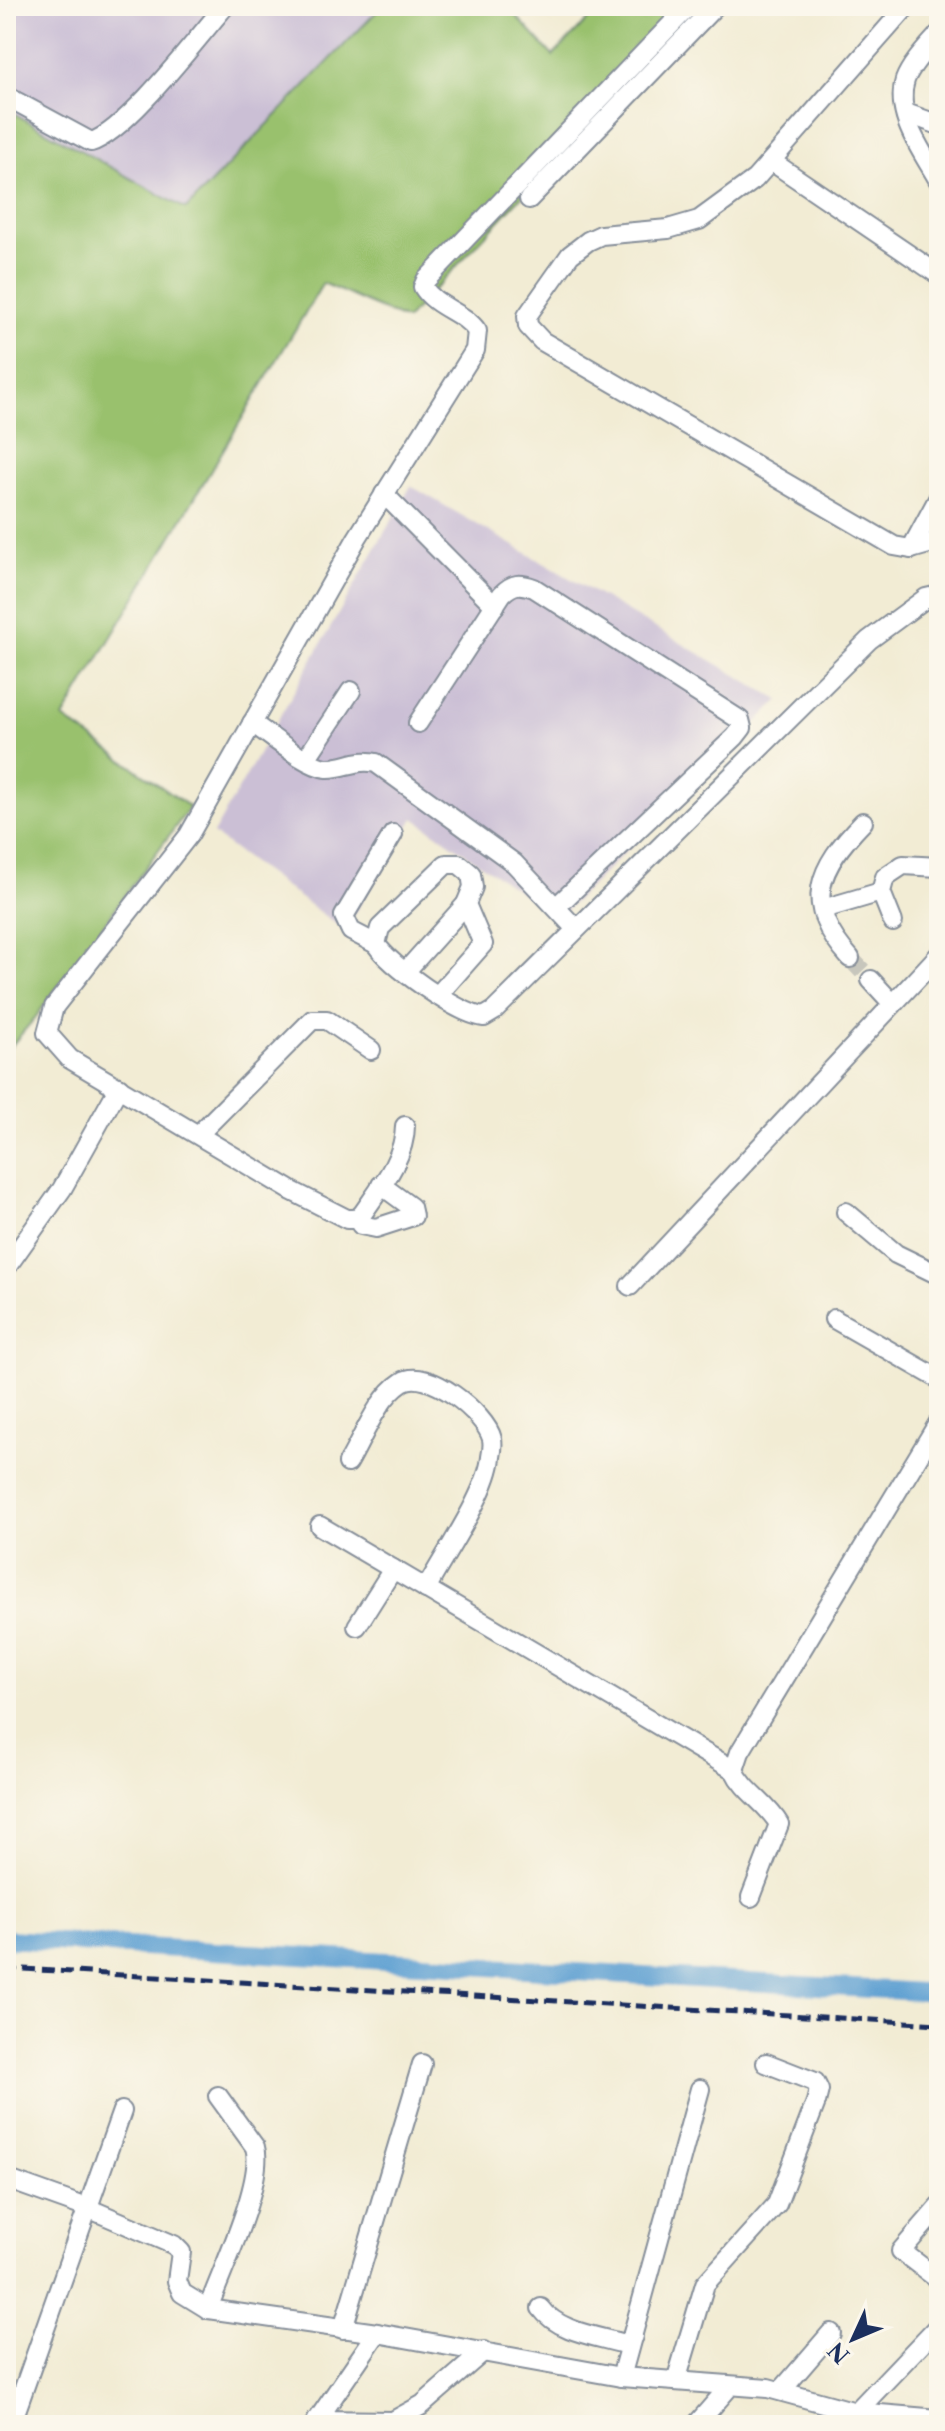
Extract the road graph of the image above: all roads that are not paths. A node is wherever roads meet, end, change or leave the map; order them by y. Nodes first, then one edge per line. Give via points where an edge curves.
1 (225, 6) edge
2 (689, 6) edge
3 (715, 6) edge
4 (907, 6) edge
5 (939, 34) edge
6 (6, 96) edge
7 (906, 113) junction
8 (939, 125) edge
9 (771, 161) junction
10 (939, 181) edge
11 (529, 199) dead end
12 (939, 275) edge
13 (384, 494) junction
14 (939, 497) edge
15 (939, 541) edge
16 (911, 549) junction
17 (939, 595) edge
18 (495, 606) junction
19 (351, 691) dead end
20 (252, 723) junction
21 (418, 723) dead end
22 (306, 759) junction
23 (863, 822) dead end
24 (393, 834) dead end
25 (939, 867) edge
26 (881, 892) junction
27 (466, 904) junction
28 (556, 907) junction
29 (823, 909) junction
30 (893, 922) dead end
31 (576, 929) junction
32 (376, 944) junction
33 (939, 955) edge
34 (850, 958) tunnel mouth
35 (406, 971) junction
36 (871, 980) tunnel mouth
37 (439, 994) junction
38 (893, 1004) junction
39 (371, 1050) dead end
40 (119, 1087) junction
41 (405, 1126) dead end
42 (200, 1133) junction
43 (381, 1185) junction
44 (846, 1212) dead end
45 (357, 1219) junction
46 (6, 1268) edge
47 (939, 1275) edge
48 (630, 1286) dead end
49 (834, 1319) dead end
50 (939, 1379) edge
51 (939, 1422) edge
52 (348, 1463) dead end
53 (320, 1526) dead end
54 (393, 1569) junction
55 (426, 1589) junction
56 (357, 1626) dead end
57 (734, 1770) junction
58 (751, 1897) dead end
59 (766, 2063) dead end
60 (422, 2064) dead end
61 (700, 2089) dead end
62 (218, 2096) dead end
63 (122, 2111) dead end
64 (6, 2179) edge
65 (939, 2207) edge
66 (90, 2209) junction
67 (939, 2280) edge
68 (541, 2308) dead end
69 (208, 2309) junction
70 (939, 2325) edge
71 (343, 2329) junction
72 (377, 2333) junction
73 (831, 2333) dead end
74 (633, 2336) junction
75 (484, 2351) junction
76 (621, 2377) junction
77 (676, 2381) junction
78 (730, 2386) junction
79 (781, 2391) junction
80 (866, 2417) edge
81 (939, 2419) edge
82 (316, 2422) edge
83 (11, 2425) edge
84 (696, 2425) edge

1 - 6 street via 102,139 91,142 77,136
2 - 13 street via 426,280 423,287 429,296 471,323 477,341
3 - 11 street
4 - 9 street
5 - 7 street via 906,80
7 - 8 street
7 - 10 street
9 - 12 street
9 - 16 street via 699,220 588,241 570,255 532,305 528,326 542,341 854,523 894,546
13 - 18 street
13 - 20 street
14 - 16 street
15 - 16 street
17 - 31 street via 926,598 869,640
18 - 21 street
18 - 28 street via 510,586 534,588 732,713 742,728
19 - 22 street
20 - 22 street
20 - 40 street via 189,835 69,985 48,1021 47,1033 59,1050
22 - 28 street via 324,768 364,760 376,763 491,844
23 - 29 street via 824,869
24 - 32 street via 344,916 351,931
25 - 26 street via 903,865 885,877
26 - 29 street
26 - 30 street
27 - 32 street via 473,887 471,874 459,864 446,864 380,928
27 - 35 street
27 - 37 street via 483,944
28 - 31 street
29 - 34 street via 833,939
31 - 37 street via 484,1017 461,1010
32 - 35 street
33 - 38 street
35 - 37 street
36 - 38 street
38 - 48 street
39 - 42 street via 327,1020 312,1020
40 - 42 street
40 - 46 street via 62,1189
41 - 43 street via 401,1149
42 - 45 street via 326,1210
43 - 45 street
43 - 45 street via 411,1207 413,1216 376,1228
44 - 47 street via 896,1254
49 - 50 street
51 - 57 street
52 - 55 street via 389,1392 405,1380 434,1381 479,1417 492,1439 486,1479
53 - 54 street
54 - 55 street
54 - 56 street
55 - 57 street
57 - 58 street via 779,1824
59 - 77 street via 815,2082 816,2102 777,2204 705,2284
60 - 71 street
61 - 74 street
62 - 69 street via 258,2156 252,2192
63 - 66 street
64 - 66 street
65 - 67 street via 901,2251
66 - 69 street via 174,2245 181,2252 177,2281 182,2293
66 - 83 street
68 - 74 street via 569,2328 624,2344
69 - 71 street
70 - 80 street
71 - 72 street
72 - 75 street
72 - 82 street
73 - 79 street
74 - 76 street
75 - 76 street
75 - 82 street via 422,2405 393,2421
76 - 77 street
77 - 78 street
78 - 79 street
78 - 84 street
79 - 80 street
80 - 81 street

